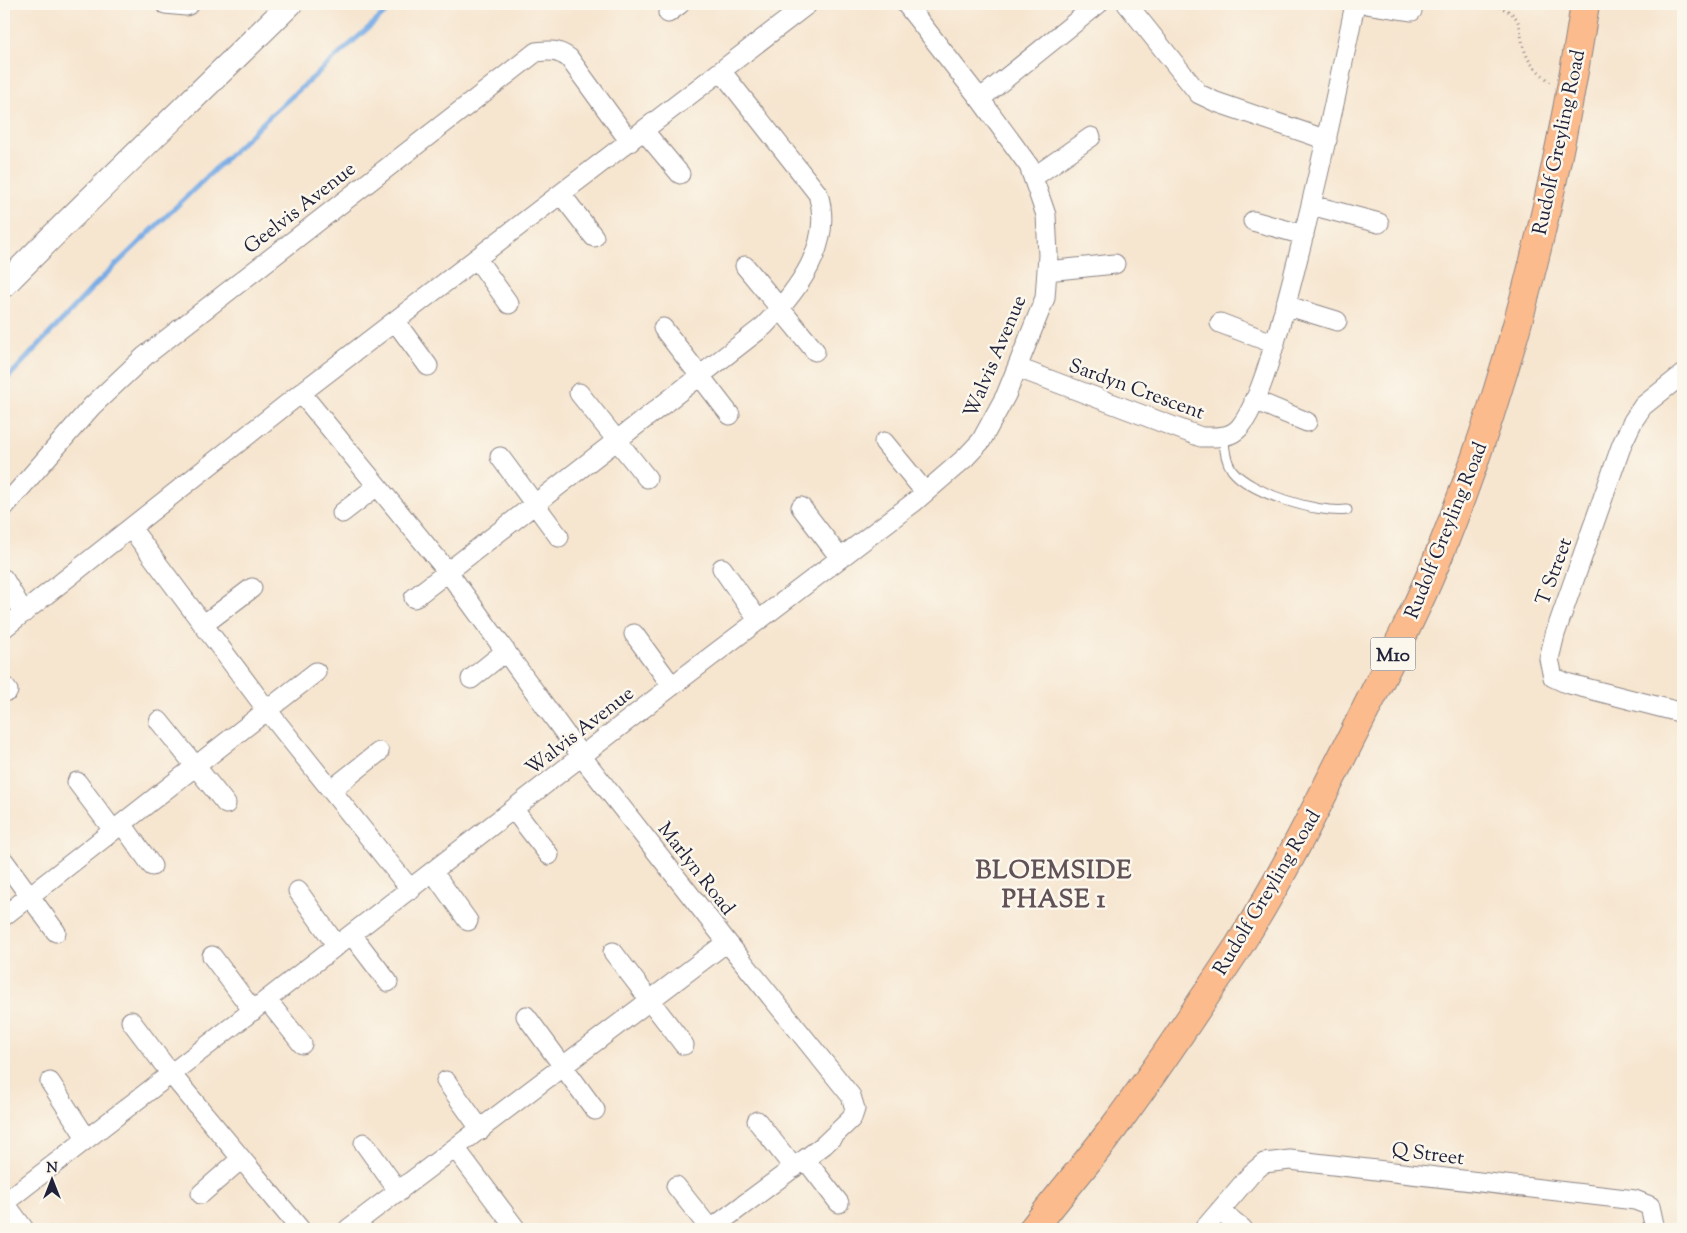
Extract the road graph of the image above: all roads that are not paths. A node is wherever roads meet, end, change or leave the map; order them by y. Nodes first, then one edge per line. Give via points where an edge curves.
1 (165, 4) edge
2 (190, 4) edge
3 (290, 4) edge
4 (808, 4) edge
5 (906, 4) edge
6 (1098, 4) edge
7 (1127, 4) edge
8 (1355, 4) edge
9 (1367, 4) edge
10 (1585, 4) edge
11 (1412, 11) dead end
12 (722, 72) junction
13 (980, 99) junction
14 (637, 136) junction
15 (1091, 137) dead end
16 (1327, 140) junction
17 (680, 174) dead end
18 (1034, 177) junction
19 (561, 194) junction
20 (1311, 205) junction
21 (1253, 221) dead end
22 (1379, 222) dead end
23 (1304, 235) junction
24 (594, 237) dead end
25 (477, 259) junction
26 (1115, 264) dead end
27 (745, 266) dead end
28 (1047, 271) junction
29 (4, 285) edge
30 (510, 304) dead end
31 (1285, 304) junction
32 (781, 308) junction
33 (395, 321) junction
34 (1337, 321) dead end
35 (1220, 323) dead end
36 (663, 328) dead end
37 (1275, 344) junction
38 (816, 351) dead end
39 (428, 366) dead end
40 (1018, 368) junction
41 (1683, 374) edge
42 (700, 376) junction
43 (302, 393) junction
44 (579, 393) dead end
45 (1254, 400) junction
46 (730, 415) dead end
47 (1307, 422) dead end
48 (1224, 437) junction
49 (617, 440) junction
50 (884, 442) dead end
51 (500, 457) dead end
52 (647, 478) dead end
53 (377, 486) junction
54 (925, 492) junction
55 (535, 504) junction
56 (801, 506) dead end
57 (4, 507) edge
58 (1347, 510) dead end
59 (342, 512) dead end
60 (131, 528) junction
61 (559, 537) dead end
62 (840, 558) junction
63 (722, 568) dead end
64 (448, 572) junction
65 (4, 579) edge
66 (252, 588) dead end
67 (414, 598) dead end
68 (24, 613) junction
69 (758, 620) junction
70 (203, 625) junction
71 (4, 628) edge
72 (634, 634) dead end
73 (506, 651) junction
74 (316, 672) dead end
75 (471, 679) dead end
76 (672, 686) junction
77 (267, 710) junction
78 (1683, 713) edge
79 (159, 721) dead end
80 (379, 752) dead end
81 (582, 757) junction
82 (196, 765) junction
83 (77, 782) dead end
84 (331, 790) junction
85 (226, 804) dead end
86 (514, 810) junction
87 (117, 827) junction
88 (549, 855) dead end
89 (4, 861) edge
90 (152, 866) dead end
91 (433, 872) junction
92 (411, 890) junction
93 (298, 891) dead end
94 (29, 896) junction
95 (4, 916) edge
96 (468, 921) dead end
97 (56, 932) dead end
98 (345, 940) junction
99 (727, 942) junction
100 (613, 952) dead end
101 (212, 956) dead end
102 (388, 982) dead end
103 (650, 1001) junction
104 (260, 1005) junction
105 (526, 1016) dead end
106 (131, 1021) dead end
107 (302, 1044) dead end
108 (684, 1045) dead end
109 (563, 1067) junction
110 (171, 1074) junction
111 (446, 1081) dead end
112 (50, 1082) dead end
113 (595, 1110) dead end
114 (757, 1121) dead end
115 (481, 1130) junction
116 (87, 1138) junction
117 (364, 1144) dead end
118 (456, 1149) junction
119 (241, 1159) junction
120 (800, 1164) junction
121 (676, 1186) dead end
122 (399, 1192) junction
123 (201, 1194) dead end
124 (4, 1203) edge
125 (839, 1203) dead end
126 (1220, 1210) junction
127 (513, 1228) edge
128 (715, 1228) edge
129 (24, 1229) edge
130 (300, 1229) edge
131 (348, 1229) edge
132 (1033, 1229) edge
133 (1204, 1229) edge
134 (1244, 1229) edge
135 (1654, 1229) edge

1 - 2 street
3 - 29 street via 186,108 106,181
4 - 12 street
5 - 13 street, Walvis Avenue
6 - 13 street
7 - 16 street via 1200,94
8 - 16 street, Sardyn Crescent
9 - 11 street
10 - 132 main road, Rudolf Greyling Road / M10 via 1570,101 1524,298 1477,456 1442,549 1300,842 1243,939 1113,1128
12 - 14 street
12 - 32 street via 818,194 823,210 822,227 806,274
13 - 18 street, Walvis Avenue
14 - 17 street, Geelvis Avenue
14 - 19 street
14 - 57 street, Geelvis Avenue via 569,58 560,52 536,52 145,356 92,406
15 - 18 street
16 - 20 street, Sardyn Crescent
18 - 28 street, Walvis Avenue via 1046,215
19 - 24 street
19 - 25 street
20 - 22 street
20 - 23 street, Sardyn Crescent
21 - 23 street
23 - 31 street, Sardyn Crescent
25 - 30 street
25 - 33 street
26 - 28 street
27 - 32 street
28 - 40 street, Walvis Avenue via 1045,298
31 - 34 street
31 - 37 street, Sardyn Crescent
32 - 38 street
32 - 42 street via 764,326
33 - 39 street
33 - 43 street
35 - 37 street
36 - 42 street
37 - 45 street, Sardyn Crescent
40 - 48 street, Sardyn Crescent via 1201,437
40 - 54 street, Walvis Avenue via 981,441
41 - 78 street, T Street via 1643,406 1622,444 1549,659 1553,676 1566,683
42 - 46 street
42 - 49 street
43 - 53 street, Marlyn Road
43 - 60 street
44 - 49 street
45 - 47 street
45 - 48 street, Sardyn Crescent via 1238,429
48 - 58 lane via 1227,461 1233,471 1251,484 1326,511
49 - 52 street
49 - 55 street
50 - 54 street
51 - 55 street
53 - 59 street
53 - 64 street, Marlyn Road
54 - 62 street, Walvis Avenue
55 - 61 street
55 - 64 street
56 - 62 street
60 - 68 street
60 - 70 street
62 - 69 street, Walvis Avenue
63 - 69 street
64 - 67 street
64 - 73 street, Marlyn Road
65 - 68 street
66 - 70 street
68 - 71 street
69 - 76 street, Walvis Avenue
70 - 77 street
72 - 76 street
73 - 75 street
73 - 81 street, Marlyn Road
74 - 77 street
76 - 81 street, Walvis Avenue
77 - 82 street
77 - 84 street
79 - 82 street
80 - 84 street
81 - 86 street, Walvis Avenue
81 - 99 street, Marlyn Road
82 - 85 street
82 - 87 street
83 - 87 street
84 - 92 street
86 - 88 street
86 - 91 street, Walvis Avenue
87 - 90 street
87 - 94 street
89 - 94 street
91 - 92 street, Walvis Avenue
91 - 96 street
92 - 98 street, Walvis Avenue
93 - 98 street
94 - 95 street
94 - 97 street
98 - 102 street
98 - 104 street, Walvis Avenue
99 - 103 street
99 - 120 street, Marlyn Road via 851,1096 855,1109 852,1118
100 - 103 street
101 - 104 street
103 - 108 street
103 - 109 street
104 - 107 street
104 - 110 street, Walvis Avenue
105 - 109 street
106 - 110 street
109 - 113 street
109 - 115 street
110 - 116 street, Walvis Avenue
110 - 119 street
111 - 115 street
112 - 116 street
114 - 120 street
115 - 118 street
116 - 124 street, Walvis Avenue
117 - 122 street
118 - 122 street
118 - 127 street
119 - 123 street
119 - 130 street
120 - 125 street
120 - 128 street
121 - 128 street
122 - 131 street
124 - 129 street
126 - 133 street, Q Street
126 - 134 street
126 - 135 street, Q Street via 1239,1186 1264,1163 1290,1160 1636,1200 1650,1206

